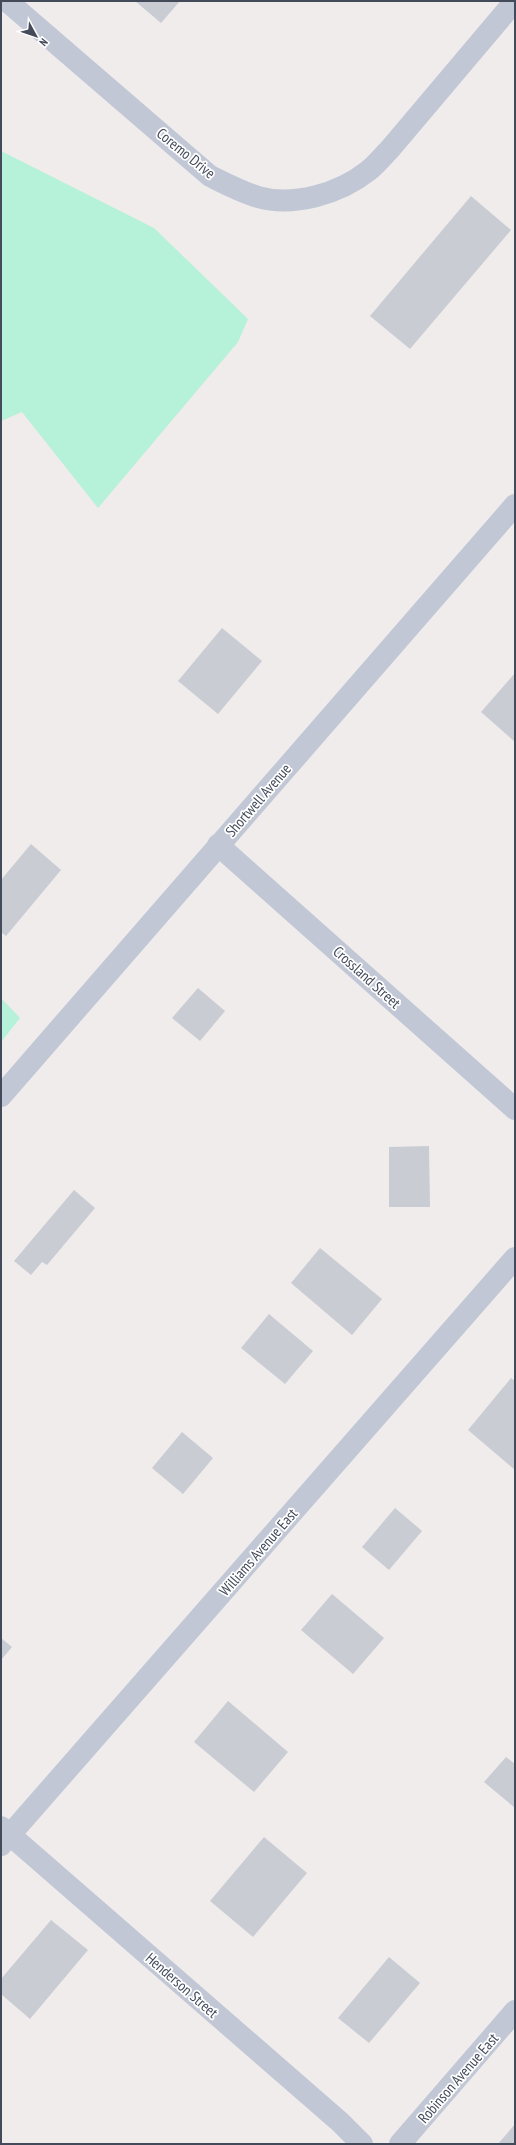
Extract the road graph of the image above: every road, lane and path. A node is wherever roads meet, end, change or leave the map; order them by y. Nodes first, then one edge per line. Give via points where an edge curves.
1 (7, 1) edge
2 (515, 1) edge
3 (515, 505) edge
4 (218, 845) junction
5 (1, 1096) edge
6 (515, 1109) edge
7 (515, 1258) edge
8 (4, 1836) edge
9 (515, 2012) edge
10 (362, 2144) edge
11 (400, 2144) edge

1 - 2 street, Coremo Drive via 210,176 259,197 283,200 310,198 342,186 367,171 390,150
3 - 4 street, Shortwell Avenue
4 - 5 street, Shortwell Avenue
4 - 6 street, Crossland Street
7 - 8 street, Williams Avenue East
8 - 10 street, Henderson Street via 340,2122
9 - 11 street, Robinson Avenue East

